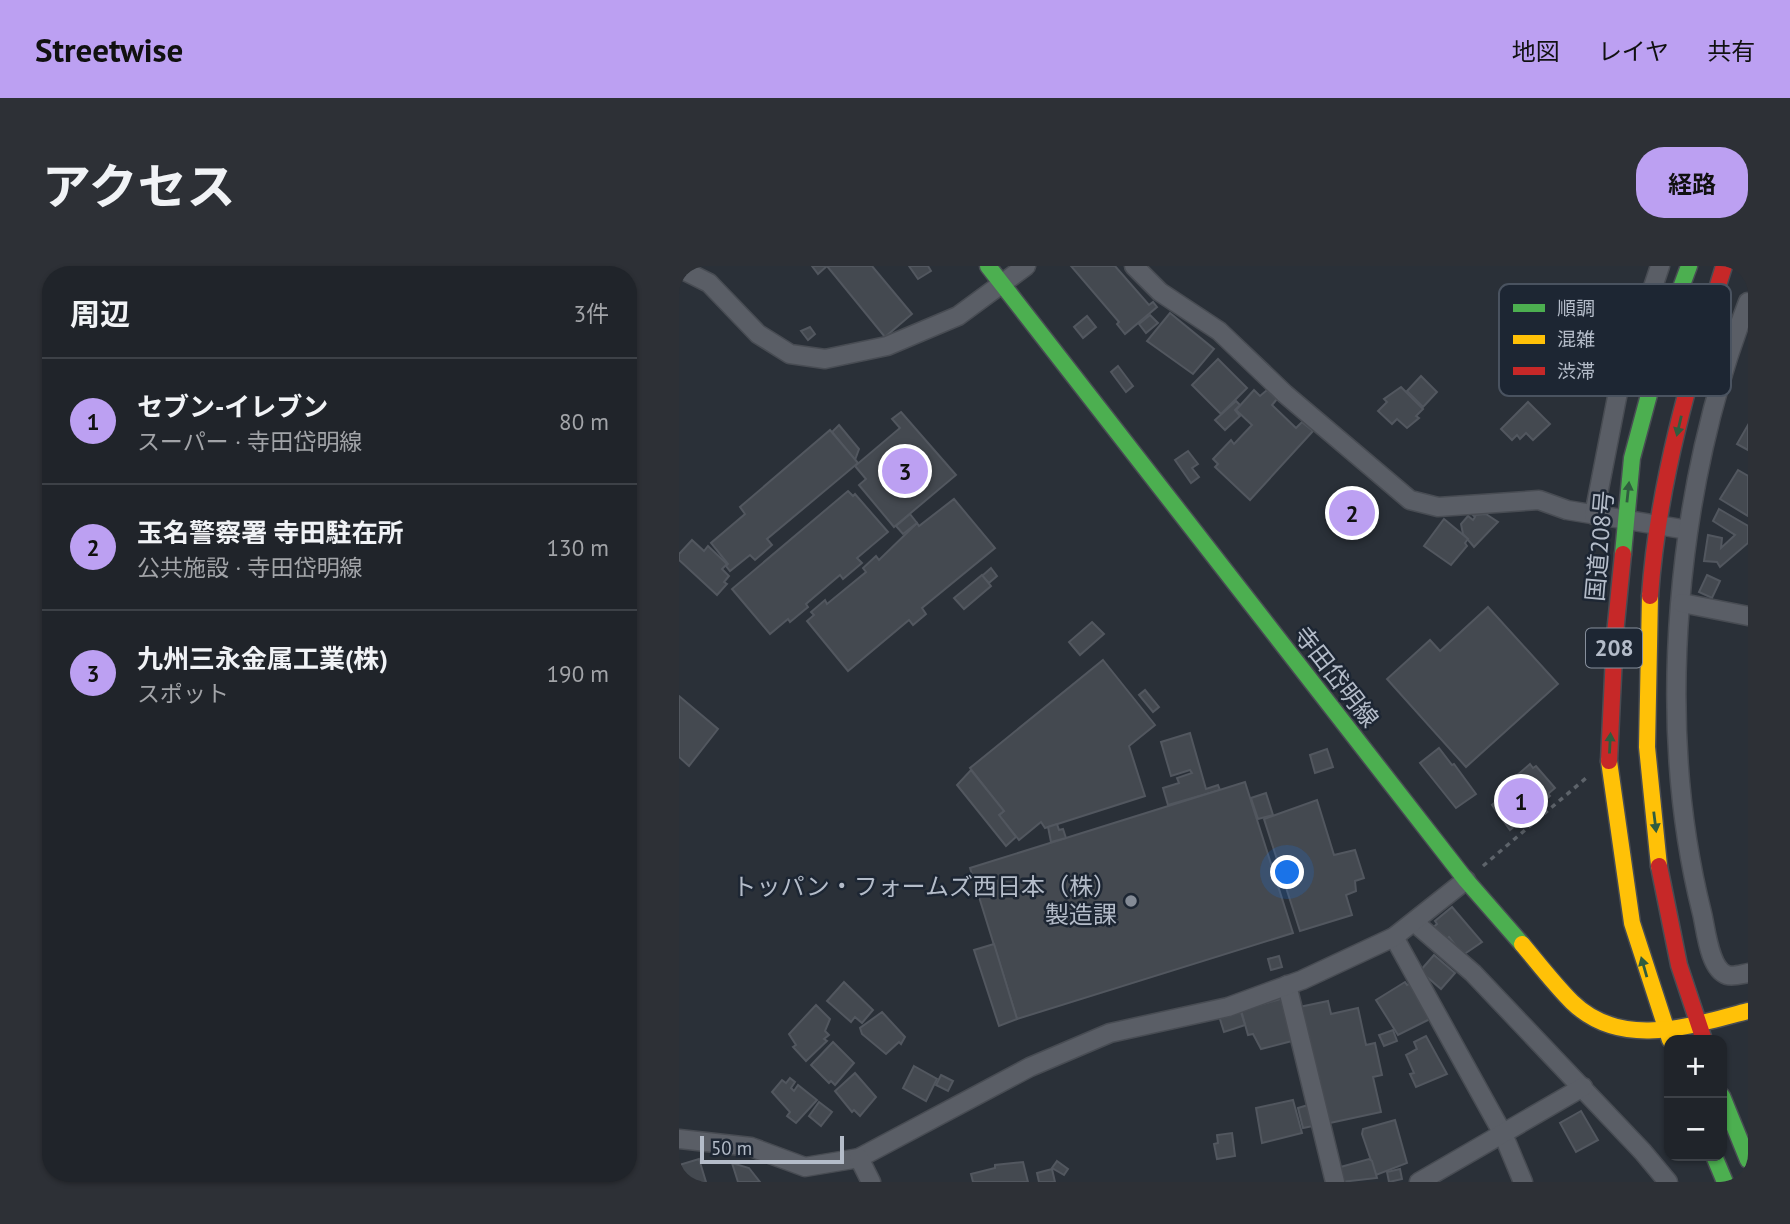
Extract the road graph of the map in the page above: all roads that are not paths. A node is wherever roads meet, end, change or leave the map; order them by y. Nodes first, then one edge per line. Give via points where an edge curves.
1 (988, 266) edge
2 (1026, 266) edge
3 (1134, 266) edge
4 (1660, 266) edge
5 (1689, 266) edge
6 (1724, 266) edge
7 (679, 268) edge
8 (1654, 284) edge
9 (1682, 284) edge
10 (1719, 284) edge
11 (1002, 285) junction
12 (1748, 302) edge
13 (1731, 356) edge
14 (1617, 396) edge
15 (1648, 396) edge
16 (1686, 396) edge
17 (1718, 396) edge
18 (1594, 515) junction
19 (1625, 521) junction
20 (1657, 526) junction
21 (1688, 530) junction
22 (1682, 603) junction
23 (1748, 616) edge
24 (1466, 880) junction
25 (1414, 922) junction
26 (1394, 937) junction
27 (1748, 973) edge
28 (1286, 985) junction
29 (1748, 1012) edge
30 (1702, 1032) edge
31 (1668, 1035) edge
32 (1676, 1035) edge
33 (1664, 1036) edge
34 (1583, 1087) junction
35 (1723, 1098) edge
36 (1503, 1133) junction
37 (679, 1139) edge
38 (859, 1158) junction
39 (1748, 1160) edge
40 (1716, 1161) edge
41 (871, 1182) edge
42 (1335, 1182) edge
43 (1419, 1182) edge
44 (1523, 1182) edge
45 (1668, 1182) edge
46 (1725, 1182) edge

1 - 11 main road, 寺田岱明線
2 - 11 street
3 - 18 street via 1160,292 1219,331 1410,500 1438,507 1539,500
4 - 8 street
9 -> 5 main road, 国道208号 / 208
6 -> 10 main road, 208
7 - 11 street via 709,284 758,334 790,354 825,359 887,346 958,317
11 - 24 main road, 寺田岱明線
12 - 13 street
14 - 18 street
19 -> 15 main road, 国道208号 / 208 via 1637,434
16 -> 20 main road, 208
17 - 21 street
18 - 19 street
19 - 20 street
31 -> 19 main road, 国道208号 / 208 via 1632,923 1609,758
20 - 21 street
20 -> 30 main road, 208 via 1649,622 1647,753 1679,965
21 - 22 street
22 - 23 street
22 - 27 street via 1678,737 1694,880 1717,964 1726,975
24 - 25 street
24 - 33 main road, 寺田岱明線 via 1589,1018 1628,1032
25 - 26 street
25 - 34 street via 1473,972
26 - 28 street
26 - 36 street
28 - 38 street via 1228,1007 1110,1033 1030,1067
28 - 42 street
29 - 30 main road, 寺田岱明線
30 - 32 main road, 寺田岱明線
34 - 36 street
34 - 45 street
35 - 39 main road
36 - 43 street
36 - 44 street
37 - 38 street via 751,1147 805,1167
38 - 41 street
40 - 46 main road

